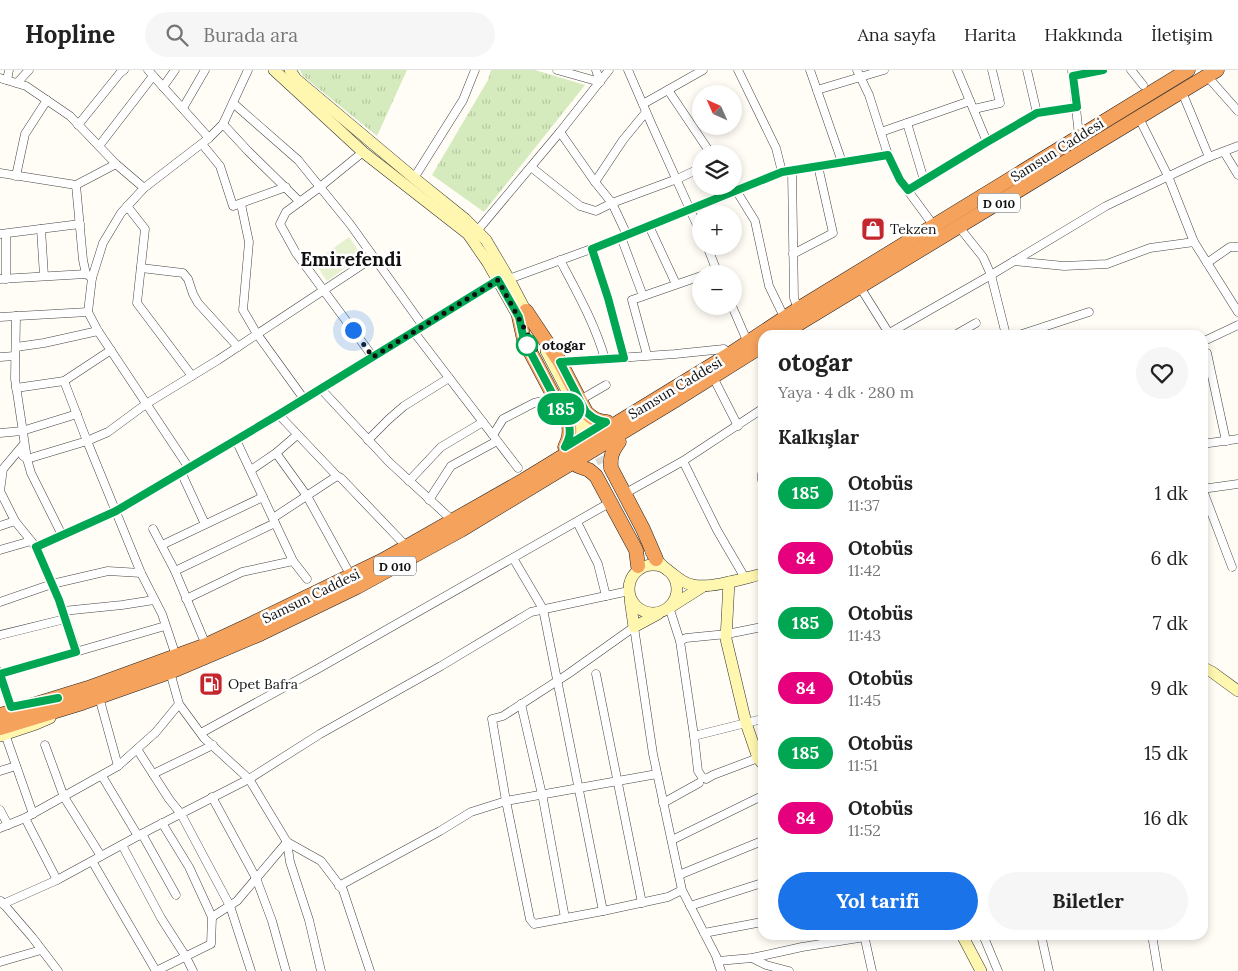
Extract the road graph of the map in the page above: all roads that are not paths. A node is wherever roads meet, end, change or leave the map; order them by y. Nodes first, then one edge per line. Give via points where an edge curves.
1 (9, 70) edge
2 (29, 70) edge
3 (124, 70) edge
4 (175, 70) edge
5 (205, 70) edge
6 (248, 70) edge
7 (274, 70) edge
8 (290, 70) edge
9 (475, 70) edge
10 (557, 70) edge
11 (596, 70) edge
12 (609, 70) edge
13 (628, 70) edge
14 (703, 70) edge
15 (738, 70) edge
16 (810, 70) edge
17 (884, 70) edge
18 (957, 70) edge
19 (992, 70) edge
20 (1027, 70) edge
21 (1103, 70) edge
22 (1131, 70) edge
23 (1188, 70) edge
24 (151, 73) edge
25 (1073, 73) edge
26 (1212, 73) edge
27 (859, 74) edge
28 (4, 79) edge
29 (600, 82) junction
30 (17, 83) junction
31 (1143, 85) dead end
32 (163, 87) junction
33 (668, 90) junction
34 (817, 90) junction
35 (1182, 92) junction
36 (47, 100) junction
37 (970, 101) junction
38 (233, 103) junction
39 (1077, 107) junction
40 (182, 108) junction
41 (644, 108) junction
42 (974, 109) junction
43 (1238, 111) edge
44 (1037, 113) junction
45 (1139, 118) junction
46 (907, 123) junction
47 (223, 124) junction
48 (78, 125) junction
49 (560, 132) junction
50 (881, 132) junction
51 (1079, 136) junction
52 (209, 138) junction
53 (987, 142) junction
54 (202, 144) junction
55 (705, 145) edge
56 (98, 146) junction
57 (1238, 146) edge
58 (363, 152) junction
59 (1224, 152) junction
60 (888, 155) junction
61 (1209, 157) junction
62 (842, 162) junction
63 (116, 164) junction
64 (818, 166) junction
65 (531, 167) junction
66 (792, 170) junction
67 (692, 172) edge
68 (782, 172) junction
69 (0, 174) edge
70 (1238, 175) edge
71 (16, 176) junction
72 (1168, 176) junction
73 (414, 178) junction
74 (677, 180) junction
75 (924, 180) junction
76 (595, 182) junction
77 (76, 185) junction
78 (742, 186) edge
79 (286, 187) junction
80 (320, 187) junction
81 (144, 188) junction
82 (908, 190) junction
83 (720, 195) edge
84 (739, 195) edge
85 (300, 202) junction
86 (612, 203) junction
87 (241, 204) junction
88 (127, 206) junction
89 (691, 209) junction
90 (80, 224) junction
91 (649, 226) junction
92 (934, 226) junction
93 (959, 227) junction
94 (41, 229) junction
95 (477, 231) junction
96 (3, 234) edge
97 (624, 236) junction
98 (1194, 242) junction
99 (1238, 247) edge
100 (592, 249) junction
101 (793, 254) junction
102 (374, 257) junction
103 (560, 260) junction
104 (1014, 261) junction
105 (1207, 262) junction
106 (141, 268) junction
107 (991, 274) junction
108 (44, 276) junction
109 (89, 276) junction
110 (3, 279) edge
111 (503, 279) junction
112 (692, 279) edge
113 (676, 284) junction
114 (860, 287) junction
115 (323, 290) junction
116 (643, 296) junction
117 (798, 309) junction
118 (88, 312) junction
119 (1089, 312) dead end
120 (1238, 312) edge
121 (522, 314) junction
122 (736, 315) edge
123 (16, 316) junction
124 (0, 317) edge
125 (785, 319) junction
126 (976, 323) dead end
127 (1238, 325) edge
128 (423, 326) junction
129 (768, 330) edge
130 (788, 330) edge
131 (886, 330) edge
132 (895, 330) edge
133 (964, 330) edge
134 (1005, 330) edge
135 (1034, 330) edge
136 (98, 331) junction
137 (414, 332) junction
138 (257, 334) junction
139 (758, 337) edge
140 (1208, 339) edge
141 (748, 343) junction
142 (16, 347) junction
143 (238, 347) junction
144 (758, 348) edge
145 (111, 350) junction
146 (647, 355) junction
147 (15, 356) junction
148 (0, 357) edge
149 (373, 357) junction
150 (624, 358) junction
151 (734, 358) junction
152 (1208, 358) edge
153 (605, 359) junction
154 (560, 362) junction
155 (192, 376) junction
156 (449, 378) junction
157 (64, 381) junction
158 (716, 382) junction
159 (606, 385) dead end
160 (16, 388) junction
161 (321, 389) junction
162 (555, 398) junction
163 (304, 399) junction
164 (580, 400) junction
165 (146, 404) junction
166 (758, 412) edge
167 (77, 414) junction
168 (278, 415) junction
169 (482, 422) junction
170 (606, 422) junction
171 (738, 426) junction
172 (582, 429) dead end
173 (22, 431) junction
174 (0, 433) edge
175 (297, 435) junction
176 (495, 438) junction
177 (1238, 439) edge
178 (236, 440) junction
179 (368, 440) junction
180 (87, 441) junction
181 (1226, 441) junction
182 (619, 442) junction
183 (1208, 443) edge
184 (24, 444) junction
185 (565, 447) junction
186 (18, 451) junction
187 (276, 453) junction
188 (27, 459) junction
189 (683, 460) junction
190 (578, 466) junction
191 (189, 468) junction
192 (518, 468) dead end
193 (2, 470) edge
194 (250, 470) junction
195 (181, 472) junction
196 (337, 476) junction
197 (409, 481) junction
198 (1238, 484) edge
199 (1208, 488) edge
200 (624, 494) junction
201 (263, 496) junction
202 (307, 496) junction
203 (429, 500) junction
204 (611, 502) junction
205 (1208, 502) edge
206 (116, 511) junction
207 (15, 521) junction
208 (274, 521) junction
209 (577, 522) junction
210 (205, 524) junction
211 (0, 526) edge
212 (457, 526) junction
213 (153, 529) dead end
214 (62, 536) junction
215 (34, 544) junction
216 (162, 545) junction
217 (407, 547) junction
218 (0, 550) edge
219 (514, 558) junction
220 (656, 559) junction
221 (293, 561) junction
222 (1232, 567) dead end
223 (175, 571) junction
224 (636, 571) junction
225 (669, 571) junction
226 (141, 573) junction
227 (758, 575) edge
228 (351, 576) junction
229 (744, 578) junction
230 (307, 579) dead end
231 (729, 582) junction
232 (52, 584) junction
233 (702, 587) junction
234 (629, 591) junction
235 (0, 592) edge
236 (606, 596) junction
237 (186, 599) junction
238 (154, 600) junction
239 (1, 602) edge
240 (667, 609) junction
241 (543, 610) junction
242 (64, 615) junction
243 (166, 626) junction
244 (634, 627) junction
245 (758, 628) edge
246 (727, 634) junction
247 (0, 635) edge
248 (680, 640) junction
249 (206, 645) junction
250 (76, 652) junction
251 (176, 656) junction
252 (1208, 670) edge
253 (170, 672) junction
254 (0, 673) edge
255 (596, 674) dead end
256 (557, 680) junction
257 (1238, 691) edge
258 (99, 698) junction
259 (179, 704) junction
260 (521, 704) junction
261 (6, 711) edge
262 (758, 720) edge
263 (746, 723) junction
264 (2, 733) edge
265 (200, 733) junction
266 (694, 736) junction
267 (44, 745) dead end
268 (213, 746) junction
269 (137, 749) junction
270 (758, 756) edge
271 (758, 762) edge
272 (16, 766) junction
273 (118, 766) junction
274 (0, 771) edge
275 (153, 774) junction
276 (657, 774) junction
277 (102, 776) junction
278 (249, 779) junction
279 (617, 781) junction
280 (699, 782) dead end
281 (579, 788) junction
282 (542, 795) junction
283 (64, 796) junction
284 (212, 798) junction
285 (758, 798) edge
286 (506, 801) junction
287 (663, 803) junction
288 (0, 810) edge
289 (33, 814) junction
290 (181, 814) junction
291 (25, 818) junction
292 (162, 823) junction
293 (4, 827) edge
294 (140, 835) junction
295 (672, 840) junction
296 (287, 842) junction
297 (758, 843) edge
298 (122, 845) junction
299 (101, 856) junction
300 (92, 861) junction
301 (679, 875) junction
302 (256, 878) junction
303 (57, 880) junction
304 (758, 884) edge
305 (339, 886) junction
306 (682, 890) junction
307 (176, 895) dead end
308 (1, 902) edge
309 (642, 902) junction
310 (230, 906) junction
311 (690, 906) junction
312 (603, 911) junction
313 (212, 917) junction
314 (565, 918) junction
315 (758, 923) edge
316 (704, 933) junction
317 (842, 940) edge
318 (866, 940) edge
319 (965, 940) edge
320 (985, 940) edge
321 (1042, 940) edge
322 (1153, 940) edge
323 (42, 950) junction
324 (186, 957) junction
325 (752, 958) junction
326 (0, 962) edge
327 (718, 962) junction
328 (58, 971) edge
329 (156, 971) edge
330 (193, 971) edge
331 (251, 971) edge
332 (286, 971) edge
333 (321, 971) edge
334 (370, 971) edge
335 (721, 971) edge
336 (789, 971) edge
337 (872, 971) edge
338 (981, 971) edge
339 (998, 971) edge
340 (1049, 971) edge
341 (1158, 971) edge

1 - 28 street
2 - 30 street
3 - 48 street
4 - 32 street
5 - 40 street
6 - 38 street
7 - 58 main road
8 - 73 main road via 296,79
9 - 73 street via 463,100
10 - 29 street
11 - 29 street
12 - 29 street
13 - 41 street
14 - 33 street
15 - 68 street via 776,148
16 - 34 street
17 - 27 street
18 - 37 street
19 - 42 street via 1000,103
20 - 44 street
21 - 25 street
22 - 31 street
23 - 51 highway, Samsun Caddesi / D 010
24 - 32 street
24 - 56 street
25 - 39 street
26 - 35 highway, Samsun Caddesi / D 010
26 - 43 street
27 - 34 street
27 - 50 street
28 - 30 street
29 - 49 street
30 - 36 street
32 - 40 street
33 - 41 street
33 - 55 street
34 - 62 street
35 - 45 highway, Samsun Caddesi / D 010
35 - 61 street
36 - 48 street
36 - 71 street via 25,134
37 - 42 street
37 - 46 street
38 - 47 street
38 - 80 street via 298,160
39 - 44 street
39 - 51 street
40 - 52 street
41 - 74 street
41 - 76 street
42 - 53 street
44 - 53 street
45 - 72 street
45 - 93 highway, Samsun Caddesi / D 010
46 - 50 street
46 - 75 street
47 - 52 street
47 - 79 street
48 - 56 street
49 - 65 street
49 - 76 street
50 - 60 street
51 - 92 highway, Samsun Caddesi / D 010
52 - 54 street
53 - 75 street
54 - 81 street
54 - 87 street via 220,166 233,206
56 - 63 street
57 - 59 street
58 - 80 street
58 - 111 main road via 468,234
59 - 61 street
59 - 70 street
60 - 62 street
60 - 82 street
61 - 72 street
62 - 64 street
63 - 77 street
63 - 81 street
64 - 66 street
64 - 101 street via 833,234
65 - 86 street via 580,206 596,211
65 - 95 street
66 - 68 street
66 - 101 street
67 - 74 street
68 - 78 street
69 - 71 street
71 - 77 street
72 - 98 street
72 - 104 street via 1106,206
73 - 95 main road
74 - 86 street
74 - 89 street
75 - 82 street
76 - 86 street
77 - 90 street
79 - 85 street
79 - 87 street
80 - 85 street
80 - 102 street
81 - 88 street
82 - 92 street
83 - 89 street
84 - 125 street via 755,221 769,286
85 - 115 street via 286,212 280,224
86 - 97 street
87 - 138 street via 250,242 243,310
88 - 106 street via 145,229
88 - 109 street via 102,243
89 - 91 street
90 - 94 street
90 - 109 street via 82,260
91 - 97 street
91 - 113 street
92 - 117 highway, Samsun Caddesi / D 010
93 - 107 street via 983,257
93 - 114 highway, Samsun Caddesi / D 010
94 - 96 street
94 - 108 street
95 - 111 main road via 486,240
96 - 110 street
97 - 100 street
97 - 116 street
98 - 104 street via 1150,248 1106,264 1064,266
98 - 105 street
99 - 105 street via 1230,247
100 - 103 street
100 - 150 street
101 - 117 street via 794,298
102 - 115 street
102 - 128 street
103 - 111 street
103 - 153 street via 589,314
104 - 107 street
105 - 120 street
106 - 143 street via 183,273 198,303
106 - 155 street via 137,303
107 - 132 street
107 - 134 street
108 - 109 street
108 - 110 street
109 - 118 street
111 - 121 main road
111 - 128 street
112 - 113 street
113 - 116 street
114 - 130 highway, Samsun Caddesi / D 010
114 - 131 street
115 - 138 street
115 - 149 street
116 - 146 street via 632,300
117 - 125 highway, Samsun Caddesi / D 010
118 - 123 street
118 - 136 street
119 - 135 street
121 - 154 highway
121 - 162 highway via 524,340
121 - 172 main road
122 - 141 street
123 - 124 street
123 - 142 street
125 - 129 highway, Samsun Caddesi / D 010
126 - 133 street
127 - 140 street
128 - 137 street
136 - 142 street
136 - 145 street
137 - 149 street
137 - 156 street
138 - 143 street
138 - 163 street
139 - 141 highway, Samsun Caddesi / D 010
141 - 151 highway, Samsun Caddesi / D 010
142 - 147 street
143 - 155 street
144 - 151 highway, Samsun Caddesi / D 010
145 - 157 street
145 - 165 street
146 - 150 street
146 - 151 street via 724,349
147 - 148 street
147 - 160 street
149 - 161 street
150 - 153 street
151 - 158 highway
151 - 170 highway via 708,360
151 - 212 highway, Samsun Caddesi / D 010
152 - 181 street
153 - 154 street
154 - 164 highway
155 - 165 street
156 - 169 street
156 - 179 street via 404,406
157 - 160 street
157 - 167 street
158 - 171 street
158 - 182 highway
159 - 164 street
160 - 173 street
161 - 163 street
161 - 179 street
162 - 176 street via 534,403 503,419
162 - 185 highway via 569,425 569,440
163 - 168 street
164 - 170 highway via 593,418
165 - 180 street via 108,432
165 - 191 street
166 - 171 street
167 - 173 street
167 - 180 street
168 - 175 street
168 - 178 street
169 - 176 street
169 - 197 street via 441,447
170 - 185 highway
171 - 189 street
173 - 174 street
173 - 184 street
175 - 187 street
175 - 196 street
176 - 192 street
176 - 203 street via 451,466
177 - 181 street
178 - 191 street
178 - 194 street
179 - 197 street
180 - 188 street
180 - 206 street
181 - 183 street
182 - 190 highway
182 - 200 highway via 610,458
184 - 186 street
184 - 188 street
185 - 212 highway via 460,511
186 - 188 street
186 - 193 street
187 - 194 street
187 - 202 street
188 - 214 street
189 - 200 street
189 - 229 street
190 - 204 highway via 596,476
190 - 212 highway via 481,525
191 - 195 street
193 - 207 street via 0,491
194 - 201 street
195 - 206 street
195 - 210 street
196 - 202 street
196 - 217 street
197 - 203 street
198 - 199 street
200 - 220 highway
201 - 208 street
201 - 210 street
202 - 208 street
202 - 228 street
203 - 212 street
204 - 209 street
204 - 224 highway via 636,550
205 - 222 street
206 - 214 street
206 - 226 street
207 - 211 street
207 - 215 street
208 - 221 street
208 - 223 street
209 - 219 street
209 - 236 street via 598,564
210 - 216 street
212 - 217 highway, Samsun Caddesi / D 010
212 - 253 highway, Samsun Caddesi / D 010 via 357,587 260,634
213 - 216 street
214 - 215 street
215 - 218 street
215 - 232 street
216 - 223 street
217 - 228 highway, Samsun Caddesi / D 010
219 - 241 street
219 - 265 street
220 - 224 main road via 600,465 640,548
220 - 225 main road
221 - 230 street
221 - 237 street via 242,572
223 - 237 street
224 - 225 main road via 654,565
224 - 234 main road
225 - 233 main road via 682,581
225 - 240 main road via 674,576 677,591
226 - 232 street via 108,571
226 - 238 street
227 - 229 main road
228 - 249 highway, Samsun Caddesi / D 010
229 - 231 main road
231 - 233 main road
231 - 246 main road
232 - 239 street
232 - 242 street
233 - 240 main road
234 - 236 street
234 - 240 main road via 631,599 642,610 658,613
234 - 244 main road
235 - 239 street
236 - 241 street
237 - 249 street
238 - 242 street
238 - 243 street
240 - 244 main road
240 - 248 street
241 - 256 street
241 - 278 street via 532,612 320,734
242 - 247 street
242 - 250 street
243 - 250 street
243 - 251 street
244 - 256 street
244 - 276 street
245 - 246 street
246 - 248 street
246 - 263 main road
248 - 266 street
249 - 251 highway, Samsun Caddesi / D 010
250 - 254 street
251 - 261 highway, Samsun Caddesi / D 010 via 58,698
252 - 257 main road
253 - 258 highway, Samsun Caddesi / D 010
253 - 259 street
254 - 261 street
255 - 279 street
256 - 260 street
256 - 281 street
258 - 264 highway, Samsun Caddesi / D 010
258 - 273 street
259 - 265 street
259 - 269 street
260 - 282 street
260 - 286 street via 492,719
262 - 263 street
263 - 266 street
263 - 270 main road
264 - 272 street
265 - 268 street
266 - 271 street via 698,771 706,779
267 - 283 street
268 - 275 street
268 - 278 street
269 - 273 street
269 - 275 street
272 - 274 street
272 - 289 street
273 - 277 street
275 - 290 street
276 - 279 street
276 - 287 street
277 - 283 street
277 - 294 street
278 - 284 street
278 - 296 street
279 - 281 street
279 - 309 street
280 - 287 street
281 - 282 street
281 - 312 street
282 - 286 street
282 - 314 street
283 - 289 street
283 - 299 street
284 - 290 street
284 - 302 street
285 - 295 street
286 - 305 street via 471,812
286 - 314 street via 530,919 534,924
287 - 295 street
288 - 293 street
289 - 291 street
290 - 292 street
290 - 310 street
291 - 293 street
291 - 303 street
292 - 294 street
292 - 313 street via 189,867
294 - 298 street
294 - 307 street
295 - 301 street
296 - 302 street
296 - 305 street via 321,861
296 - 333 street
297 - 301 street
298 - 299 street
298 - 324 street
299 - 300 street
300 - 303 street
300 - 329 street
301 - 306 street
302 - 310 street
302 - 332 street
303 - 308 street
304 - 311 street
305 - 334 street
306 - 309 street via 668,897
306 - 311 street
308 - 323 street
309 - 312 street
310 - 313 street
310 - 331 street
311 - 316 street
312 - 314 street
313 - 324 street via 211,944
315 - 316 street
316 - 327 street
317 - 325 street
318 - 337 street
319 - 338 main road
320 - 339 street
321 - 340 street
322 - 341 street
323 - 326 street
323 - 328 street
324 - 329 street
324 - 330 street
325 - 327 street
325 - 336 street
327 - 335 street

